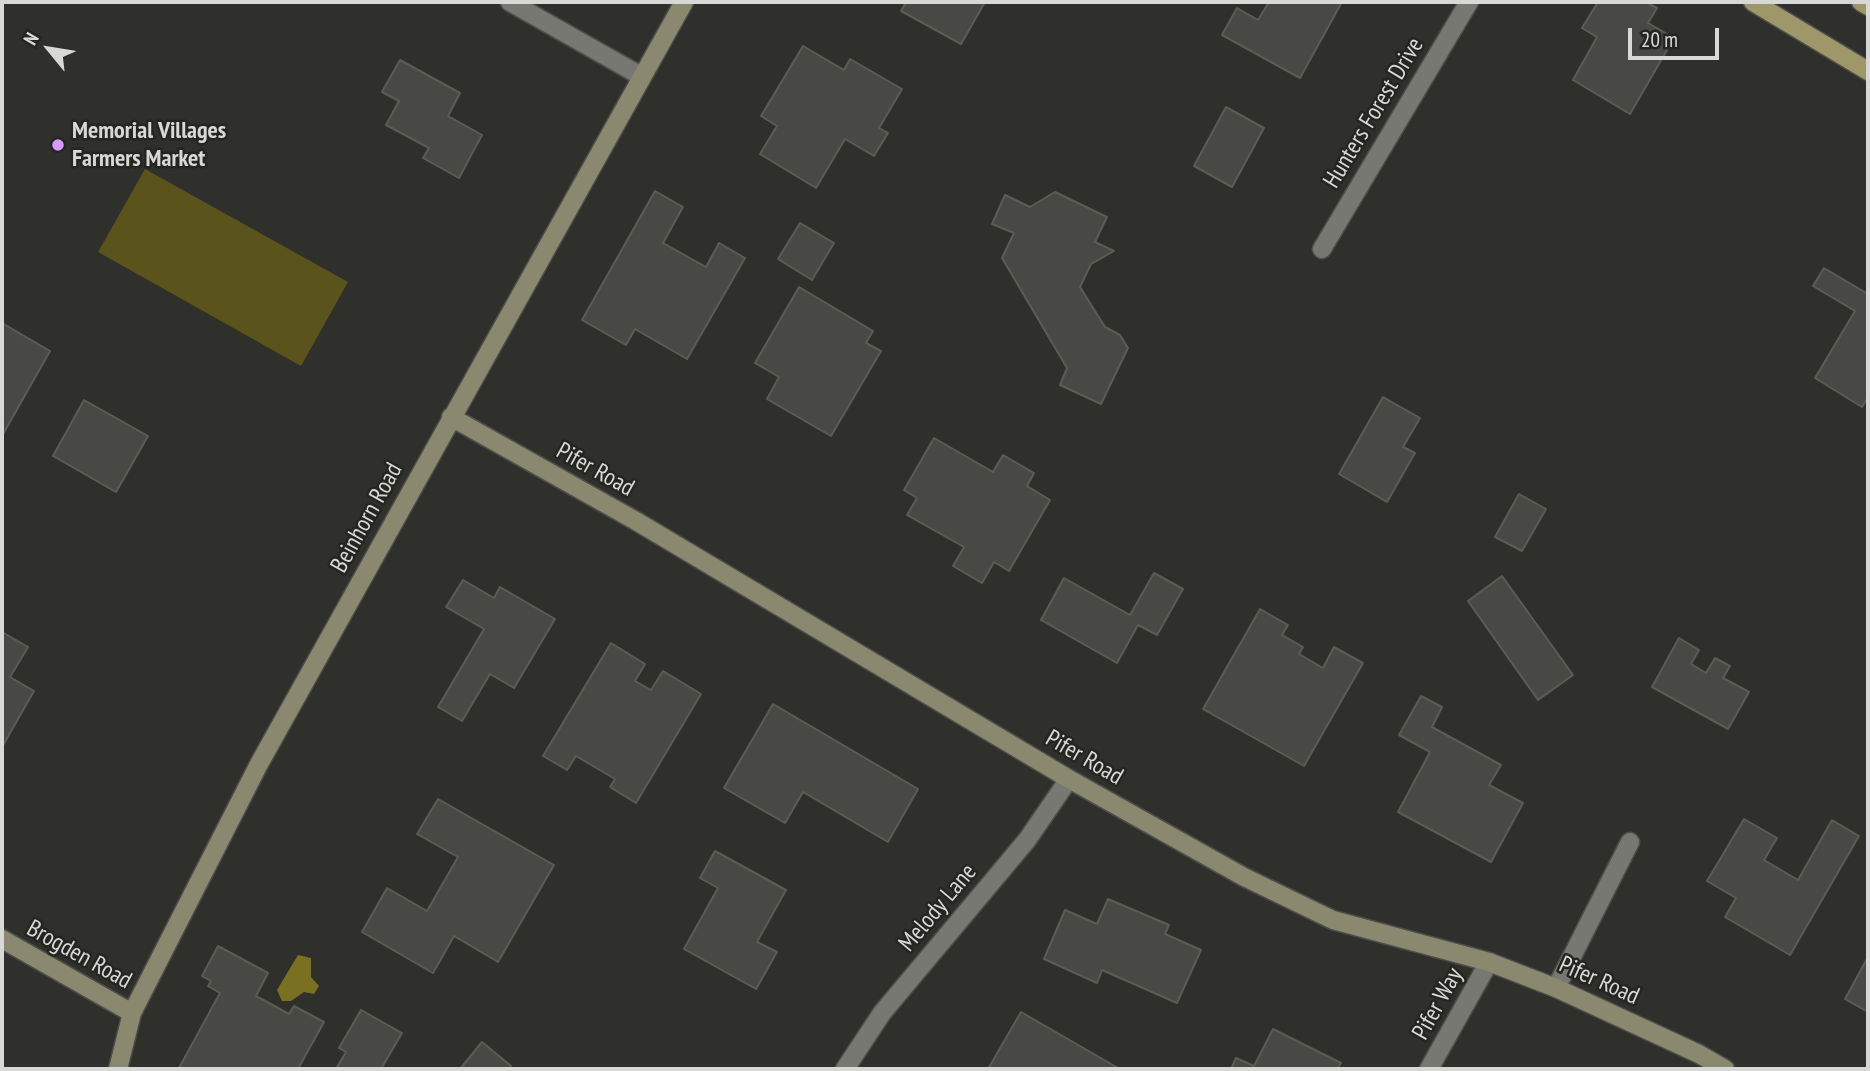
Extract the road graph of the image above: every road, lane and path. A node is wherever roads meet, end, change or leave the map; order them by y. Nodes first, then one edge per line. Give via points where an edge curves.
1 (510, 2) edge
2 (684, 2) edge
3 (1469, 2) edge
4 (1753, 2) edge
5 (1861, 2) edge
6 (1868, 6) edge
7 (1868, 72) edge
8 (641, 76) junction
9 (1322, 250) dead end
10 (451, 417) junction
11 (1069, 779) junction
12 (1630, 842) dead end
13 (2, 939) edge
14 (1489, 962) junction
15 (1556, 988) junction
16 (132, 1013) junction
17 (118, 1069) edge
18 (845, 1069) edge
19 (1429, 1069) edge
20 (1725, 1069) edge

1 - 8 street
2 - 8 street, Beinhorn Road
3 - 9 street, Hunters Forest Drive
4 - 7 main road
5 - 6 main road
8 - 10 street, Beinhorn Road
10 - 11 street, Pifer Road via 636,521
10 - 16 street, Beinhorn Road via 259,764
11 - 14 street, Pifer Road via 1244,877 1333,920
11 - 18 street, Melody Lane via 1027,840 882,1013
12 - 15 street
13 - 16 street, Brogden Road
14 - 15 street, Pifer Road
14 - 19 street, Pifer Way
15 - 20 street, Pifer Road
16 - 17 street, Beinhorn Road

